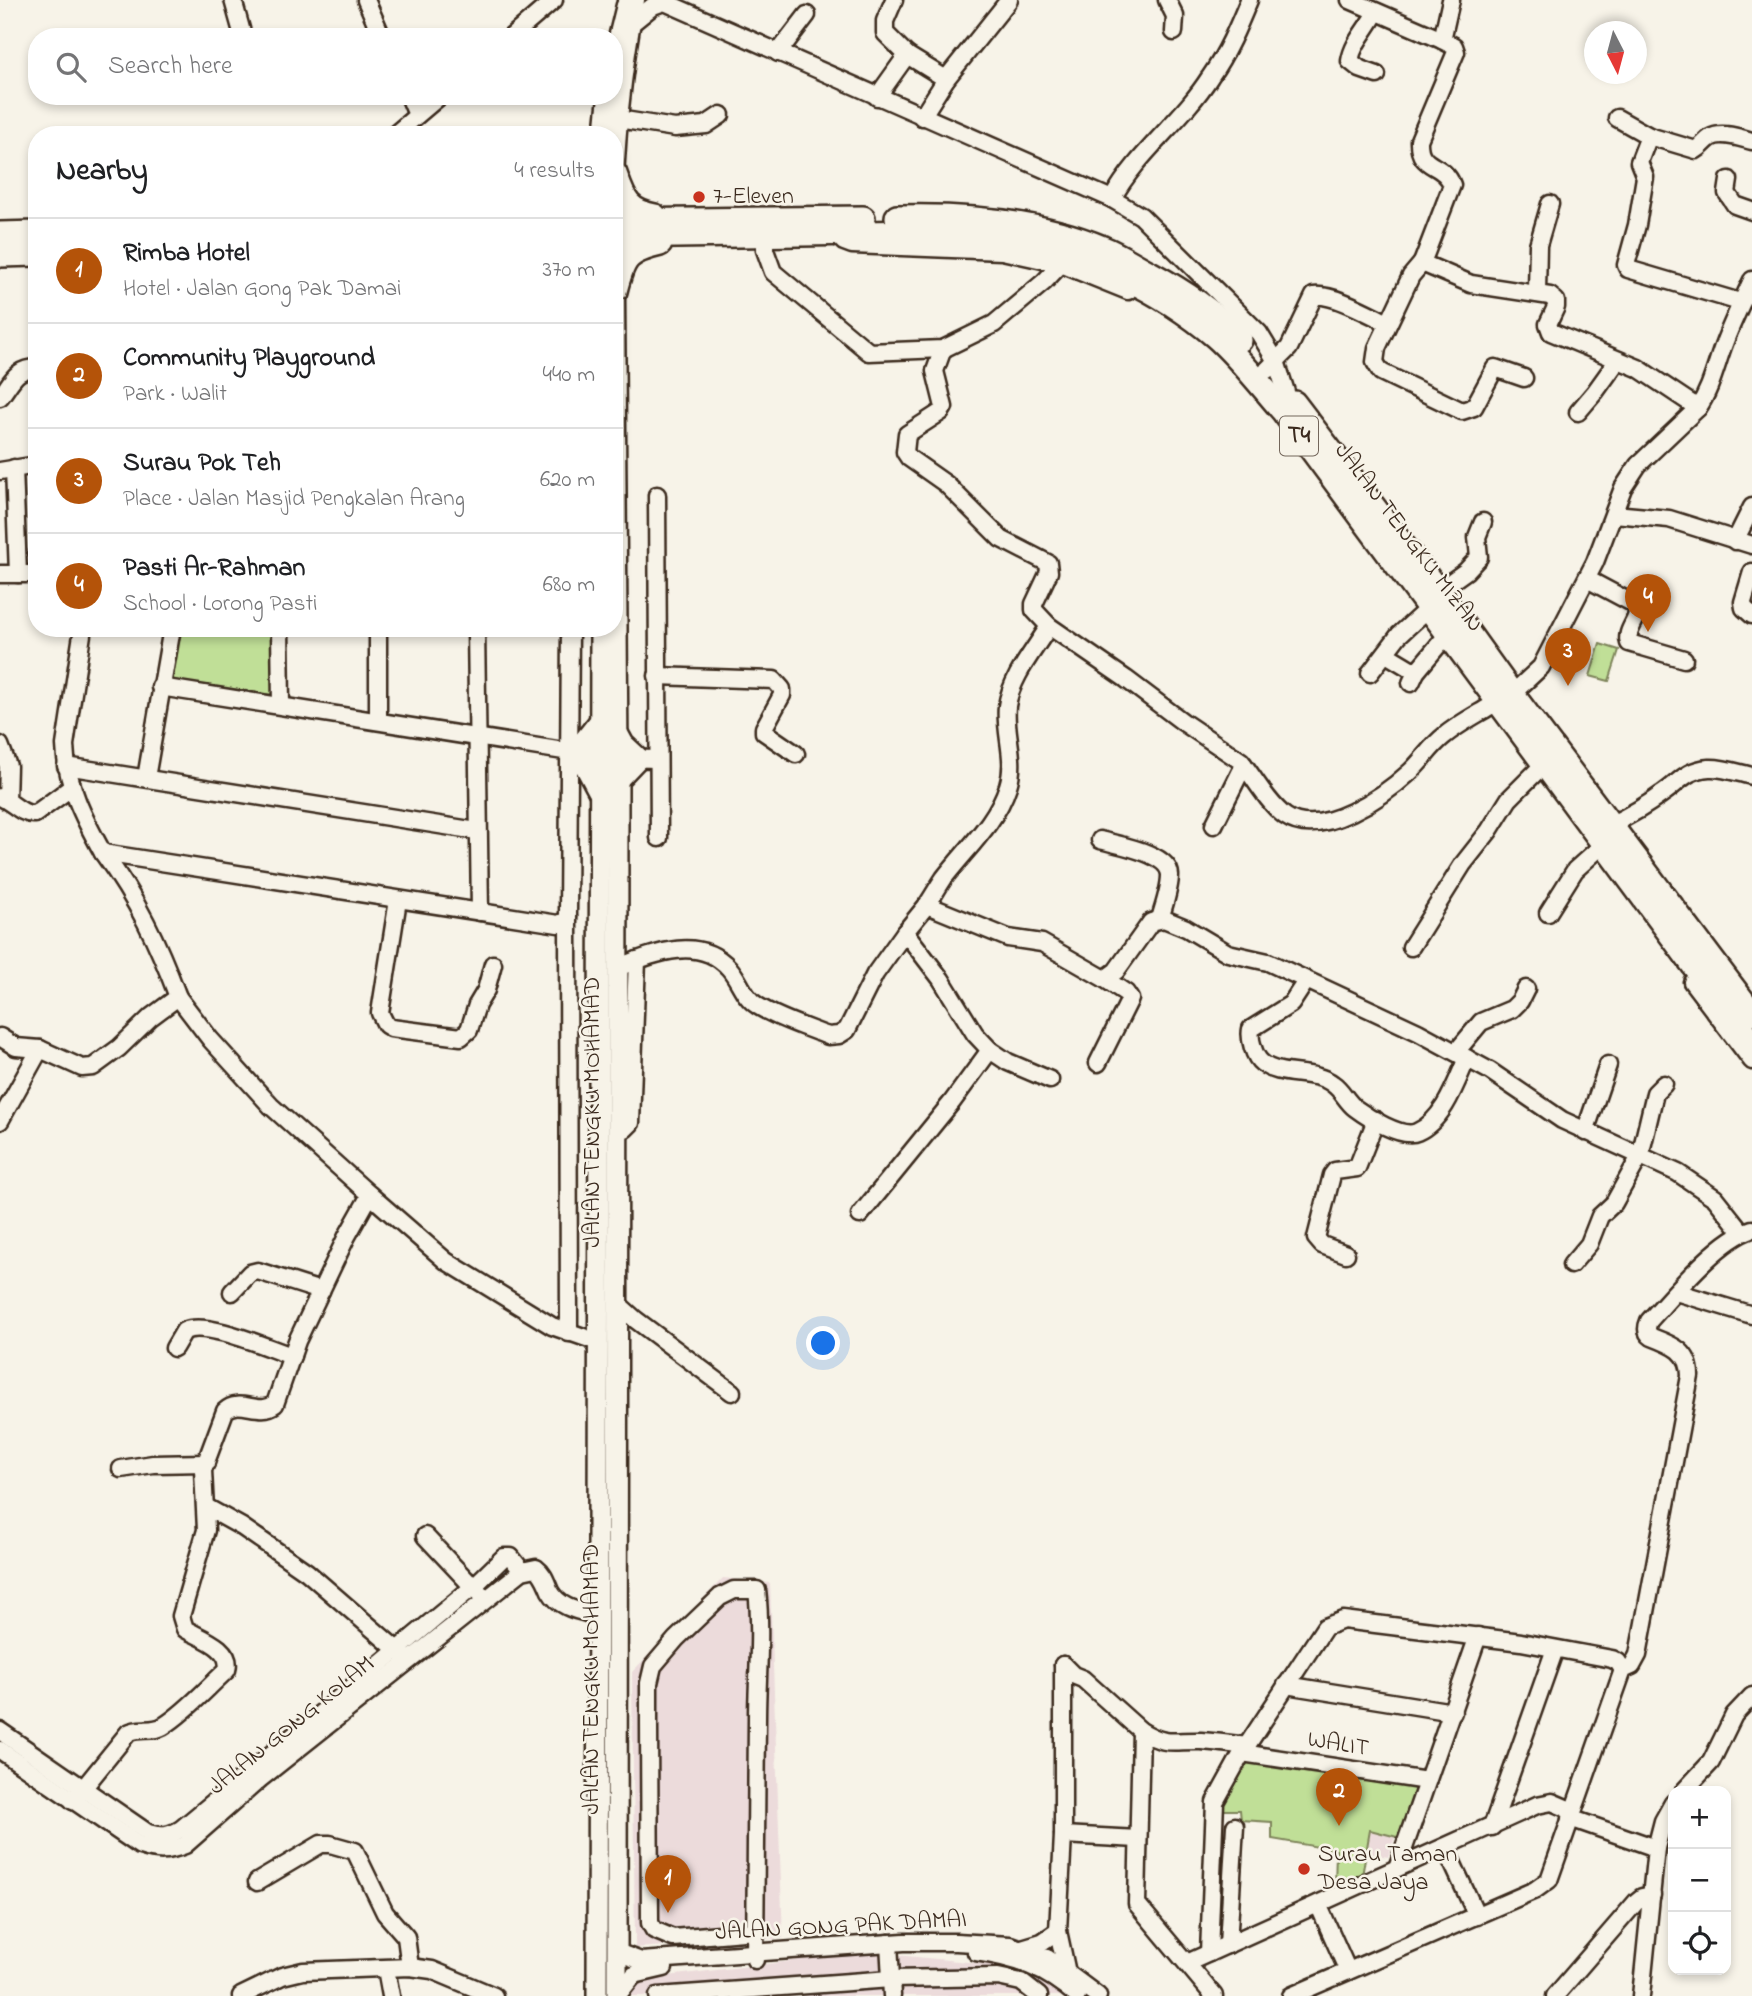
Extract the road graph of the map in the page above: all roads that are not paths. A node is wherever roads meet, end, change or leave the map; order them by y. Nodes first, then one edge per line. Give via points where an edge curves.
1 (233, 0) edge
2 (366, 0) edge
3 (636, 0) edge
4 (894, 0) edge
5 (1009, 0) edge
6 (1167, 0) edge
7 (1249, 0) edge
8 (1350, 0) edge
9 (1451, 0) edge
10 (662, 1) edge
11 (548, 2) edge
12 (625, 9) edge
13 (1376, 12) junction
14 (807, 15) dead end
15 (241, 28) edge
16 (378, 28) edge
17 (521, 28) edge
18 (620, 28) edge
19 (1174, 32) dead end
20 (623, 40) edge
21 (1442, 40) junction
22 (779, 53) junction
23 (906, 55) junction
24 (1377, 75) dead end
25 (946, 79) junction
26 (877, 97) junction
27 (413, 105) edge
28 (429, 105) edge
29 (606, 105) edge
30 (619, 105) edge
31 (417, 115) junction
32 (721, 115) dead end
33 (922, 117) junction
34 (1617, 118) dead end
35 (618, 119) junction
36 (404, 126) edge
37 (604, 126) edge
38 (618, 126) edge
39 (1649, 136) junction
40 (1752, 141) edge
41 (1729, 180) dead end
42 (623, 196) edge
43 (1112, 199) junction
44 (1550, 204) dead end
45 (1752, 211) edge
46 (623, 220) edge
47 (682, 230) junction
48 (28, 233) edge
49 (0, 234) edge
50 (836, 234) junction
51 (623, 236) edge
52 (765, 236) junction
53 (28, 254) edge
54 (0, 255) edge
55 (1422, 263) junction
56 (1061, 264) junction
57 (623, 265) edge
58 (1752, 282) edge
59 (1537, 292) junction
60 (1740, 302) junction
61 (1388, 323) junction
62 (943, 349) junction
63 (1618, 360) junction
64 (1272, 366) junction
65 (28, 368) edge
66 (1524, 378) dead end
67 (0, 397) edge
68 (1698, 408) junction
69 (1578, 412) dead end
70 (28, 466) edge
71 (7, 469) edge
72 (657, 495) dead end
73 (1752, 507) edge
74 (1614, 514) junction
75 (1483, 522) dead end
76 (1735, 541) junction
77 (1752, 545) edge
78 (1752, 572) edge
79 (0, 574) edge
80 (18, 574) junction
81 (28, 574) edge
82 (1587, 579) junction
83 (1438, 591) junction
84 (1421, 615) junction
85 (1752, 615) edge
86 (1049, 626) junction
87 (82, 637) edge
88 (170, 637) edge
89 (280, 637) edge
90 (378, 637) edge
91 (476, 637) edge
92 (570, 637) edge
93 (600, 637) edge
94 (617, 637) edge
95 (1441, 642) junction
96 (1386, 654) junction
97 (1684, 659) dead end
98 (1370, 673) dead end
99 (657, 676) junction
100 (160, 687) junction
101 (1512, 694) junction
102 (281, 705) junction
103 (1489, 707) junction
104 (600, 720) junction
105 (378, 721) junction
106 (618, 732) junction
107 (477, 737) junction
108 (0, 745) edge
109 (570, 752) junction
110 (796, 754) dead end
111 (609, 757) junction
112 (648, 759) junction
113 (1244, 765) junction
114 (66, 766) junction
115 (1537, 771) junction
116 (1752, 776) edge
117 (146, 778) junction
118 (618, 780) junction
119 (72, 787) junction
120 (600, 795) junction
121 (4, 799) edge
122 (1214, 825) dead end
123 (1610, 825) junction
124 (477, 831) junction
125 (659, 838) dead end
126 (1100, 840) dead end
127 (1596, 851) junction
128 (103, 853) junction
129 (398, 900) junction
130 (927, 905) junction
131 (480, 912) junction
132 (1548, 912) dead end
133 (568, 916) junction
134 (1160, 919) junction
135 (905, 932) junction
136 (1410, 947) dead end
137 (637, 960) junction
138 (493, 964) dead end
139 (617, 968) junction
140 (1105, 979) junction
141 (1306, 981) junction
142 (1527, 989) dead end
143 (178, 997) junction
144 (1752, 1013) edge
145 (0, 1037) edge
146 (1752, 1041) edge
147 (40, 1049) junction
148 (990, 1050) junction
149 (1461, 1055) junction
150 (1752, 1061) edge
151 (1098, 1063) dead end
152 (1608, 1065) dead end
153 (1050, 1080) dead end
154 (1664, 1084) dead end
155 (1376, 1120) junction
156 (0, 1121) edge
157 (617, 1130) junction
158 (1585, 1132) junction
159 (1640, 1156) junction
160 (370, 1195) junction
161 (860, 1215) dead end
162 (1747, 1231) edge
163 (1346, 1254) dead end
164 (1571, 1265) dead end
165 (321, 1291) junction
166 (232, 1292) dead end
167 (1676, 1292) junction
168 (617, 1303) junction
169 (1752, 1315) edge
170 (569, 1333) junction
171 (598, 1342) junction
172 (174, 1348) dead end
173 (292, 1356) junction
174 (732, 1392) dead end
175 (206, 1463) junction
176 (121, 1469) dead end
177 (206, 1507) junction
178 (425, 1536) dead end
179 (479, 1593) junction
180 (598, 1616) junction
181 (1478, 1636) junction
182 (1555, 1649) junction
183 (403, 1656) junction
184 (1623, 1670) junction
185 (1286, 1685) junction
186 (1752, 1696) edge
187 (1453, 1712) junction
188 (0, 1731) edge
189 (1141, 1731) junction
190 (0, 1750) edge
191 (1245, 1750) junction
192 (617, 1762) junction
193 (1427, 1781) junction
194 (1689, 1786) edge
195 (77, 1795) junction
196 (597, 1799) junction
197 (1668, 1811) edge
198 (1572, 1814) junction
199 (1235, 1826) dead end
200 (1492, 1827) junction
201 (1063, 1835) junction
202 (1138, 1839) junction
203 (1445, 1847) junction
204 (1656, 1848) junction
205 (1397, 1868) junction
206 (257, 1882) dead end
207 (1651, 1895) junction
208 (1318, 1904) junction
209 (1476, 1916) junction
210 (755, 1931) junction
211 (1058, 1931) junction
212 (1228, 1945) junction
213 (889, 1947) junction
214 (1022, 1948) junction
215 (617, 1952) junction
216 (1209, 1953) junction
217 (755, 1956) junction
218 (1044, 1963) junction
219 (1186, 1964) junction
220 (410, 1967) junction
221 (386, 1969) junction
222 (1348, 1971) junction
223 (1067, 1973) junction
224 (891, 1979) junction
225 (241, 1996) edge
226 (391, 1996) edge
227 (494, 1996) edge
228 (597, 1996) edge
229 (617, 1996) edge
230 (658, 1996) edge
231 (892, 1996) edge
232 (1039, 1996) edge
233 (1077, 1996) edge
234 (1098, 1996) edge
235 (1214, 1996) edge
236 (1292, 1996) edge
237 (1555, 1996) edge
238 (1641, 1996) edge

1 - 15 street
2 - 16 street
3 - 12 street
4 - 23 street via 885,33
5 - 25 street
6 - 19 street via 1175,16
7 - 43 street via 1210,78
8 - 13 street
9 - 21 street
10 - 12 street via 644,12
10 - 22 street
11 - 17 street
12 - 18 street
12 - 20 street
13 - 21 street
13 - 24 street via 1350,61
14 - 22 street
21 - 55 street via 1456,52 1419,140 1419,152 1422,160 1449,175 1452,185
22 - 26 street
23 - 25 street
23 - 26 street
25 - 33 street
26 - 33 street
27 - 31 street
28 - 31 street
29 - 37 street
30 - 35 street
31 - 36 street
32 - 35 street via 706,125 675,128
33 - 43 street
34 - 39 street
35 - 38 street
39 - 40 street via 1696,150 1720,135
39 - 60 street via 1639,162 1645,177 1628,269
41 - 45 street via 1727,193 1735,205
42 - 47 highway via 630,207
43 - 64 street via 1141,216 1259,333
44 - 59 street via 1538,245
46 - 47 highway, JALAN TENGKU MIZAN / T4
47 - 51 highway, JALAN TENGKU MIZAN / T4
47 - 52 highway, JALAN TENGKU MIZAN / T4
47 - 57 highway via 641,248
47 - 64 highway, JALAN TENGKU MIZAN / T4 via 929,216 978,218 1054,232 1103,248 1182,290
48 - 49 highway
50 - 52 highway, JALAN TENGKU MIZAN / T4
50 - 56 street via 852,245 989,250
50 - 146 highway, JALAN TENGKU MIZAN / T4 via 975,234 1050,249 1116,273 1176,307 1215,337 1283,411
52 - 62 street via 773,272 864,349
53 - 54 highway
55 - 59 street via 1471,284
55 - 61 street via 1410,276
56 - 62 street via 994,324
56 - 84 street via 1123,288 1211,346 1305,456
58 - 60 street
59 - 63 street via 1556,301 1548,324 1551,332
60 - 68 street via 1711,386
61 - 64 street via 1339,301 1314,296 1289,348
61 - 66 street via 1374,356 1381,372 1454,409 1474,407 1495,368
62 - 86 street via 934,371 944,407 907,435 905,452 946,484 1001,539 1048,563 1049,572 1034,604
63 - 68 street
63 - 69 street
64 - 83 highway, JALAN TENGKU MIZAN / T4 via 1286,392
65 - 67 street via 16,374
68 - 74 street via 1638,465
70 - 71 street
71 - 80 street
72 - 99 street
73 - 76 street
74 - 76 street via 1670,519
74 - 82 street
75 - 83 street via 1477,537 1479,558
76 - 77 street
78 - 85 street via 1743,602
79 - 80 street
80 - 81 street
82 - 97 street via 1637,608 1627,634 1629,643
82 - 101 street via 1541,667
83 - 101 highway, JALAN TENGKU MIZAN / T4
84 - 95 street
84 - 96 street
86 - 113 street
86 - 130 street via 1012,685 1007,708 1013,764 1007,787 985,829
87 - 114 street via 65,745
88 - 100 street
89 - 102 street
90 - 105 street
91 - 107 street
92 - 109 street
93 - 104 main road, JALAN TENGKU MOHAMAD
94 - 106 main road, JALAN TENGKU MOHAMAD
95 - 96 street via 1414,677
95 - 103 street
96 - 98 street
99 - 110 street via 774,680 782,695 764,732
99 - 112 street
100 - 102 street
100 - 117 street
101 - 123 highway, JALAN TENGKU MIZAN / T4
102 - 105 street
103 - 113 street via 1446,734 1405,776 1338,818 1303,822 1284,815
103 - 115 street
104 - 109 main road
104 - 111 main road, JALAN TENGKU MOHAMAD
105 - 107 street
106 - 111 main road, JALAN TENGKU MOHAMAD
106 - 112 main road via 624,744
107 - 109 street
107 - 124 street
108 - 121 street via 8,766
109 - 111 street
109 - 120 main road via 582,761
109 - 133 street
111 - 112 street
111 - 118 main road, JALAN TENGKU MOHAMAD
111 - 120 main road, JALAN TENGKU MOHAMAD
112 - 118 main road
112 - 125 street
113 - 122 street
114 - 117 street
114 - 119 street
115 - 127 street
115 - 136 street via 1509,799
116 - 123 street via 1705,768 1682,776 1665,793
117 - 124 street
118 - 139 main road, JALAN TENGKU MOHAMAD
119 - 121 street via 35,814
119 - 128 street
120 - 171 main road, JALAN TENGKU MOHAMAD
123 - 144 highway, JALAN TENGKU MIZAN / T4
124 - 131 street
126 - 134 street via 1156,857 1166,865 1169,883
127 - 132 street via 1575,870
127 - 150 street
128 - 129 street
128 - 143 street via 139,906
129 - 131 street
129 - 138 street via 380,1013 386,1025 461,1037 469,1030
130 - 135 street
130 - 140 street via 1008,938 1042,943
131 - 133 street via 558,924
133 - 170 street
134 - 140 street via 1152,922
134 - 141 street via 1186,928 1228,953 1268,962
135 - 137 street via 875,974 847,1030 839,1035 828,1036 758,1007 731,970 711,954 692,948
135 - 148 street
137 - 139 street
137 - 157 street via 631,1123
139 - 157 main road, JALAN TENGKU MOHAMAD
140 - 151 street via 1130,999
141 - 149 street
141 - 155 street via 1291,1004 1251,1029 1257,1057 1266,1066 1321,1077 1353,1107
142 - 149 street via 1512,1009 1480,1022
143 - 147 street via 93,1067 82,1068
143 - 160 street via 271,1106
145 - 147 street via 16,1047
147 - 156 street
148 - 153 street
148 - 161 street
149 - 155 street via 1441,1112 1418,1132 1406,1134
149 - 158 street
152 - 158 street
154 - 159 street via 1655,1093
155 - 163 street via 1357,1168 1339,1169 1332,1175 1316,1238
157 - 168 main road, JALAN TENGKU MOHAMAD
158 - 159 street
159 - 162 street via 1709,1193
159 - 164 street via 1614,1203 1600,1216 1589,1244
160 - 165 street
160 - 170 street via 446,1261
162 - 167 street
165 - 166 street via 258,1272 250,1273
165 - 173 street
167 - 169 street
167 - 184 street via 1649,1321 1647,1330 1652,1337 1678,1348 1687,1358 1690,1376 1638,1655 1632,1666
168 - 174 street
168 - 192 main road, JALAN TENGKU MOHAMAD
170 - 171 street
171 - 180 main road, JALAN TENGKU MOHAMAD
172 - 173 street via 184,1331 196,1328
173 - 175 street via 275,1404 265,1409 233,1405 225,1411
175 - 176 street
175 - 177 street
177 - 183 street via 307,1572
177 - 195 street via 205,1538 181,1623 223,1651 227,1670 165,1726 128,1733
178 - 179 street
179 - 180 street via 504,1557 541,1572 555,1599 565,1607
179 - 183 street
180 - 196 main road, JALAN TENGKU MOHAMAD
181 - 182 street
181 - 185 street via 1336,1621 1325,1627
181 - 187 street
182 - 184 street via 1612,1659
182 - 200 street
183 - 195 street via 198,1824 160,1837
184 - 198 street
185 - 187 street
185 - 191 street
186 - 194 street via 1734,1715 1711,1762
187 - 193 street
188 - 195 street
189 - 191 street, WALIT via 1166,1743 1199,1741
189 - 201 street via 1063,1665
189 - 202 street
190 - 195 street
191 - 193 street, WALIT
191 - 216 street via 1215,1802
192 - 196 main road via 607,1765 607,1781
192 - 215 main road, JALAN TENGKU MOHAMAD
193 - 205 street
196 - 228 main road, JALAN TENGKU MOHAMAD
197 - 204 street
198 - 200 street via 1552,1802
198 - 204 street
198 - 209 street via 1549,1880
199 - 212 street
200 - 203 street
201 - 202 street
201 - 211 street
202 - 219 street via 1137,1904
203 - 205 street
203 - 209 street
204 - 207 street
205 - 208 street
206 - 220 street via 321,1844 355,1851 385,1913 406,1937
207 - 237 street via 1637,1901
207 - 238 street
208 - 212 street
208 - 222 street
209 - 222 street
210 - 210 street via 673,1938 654,1930 650,1923 649,1683 656,1660 720,1597 734,1590 757,1590
210 - 217 street
211 - 214 street
211 - 218 street
211 - 223 street
212 - 216 street
213 - 214 street, JALAN GONG PAK DAMAI via 956,1942
213 - 217 street, JALAN GONG PAK DAMAI
213 - 218 street, JALAN GONG PAK DAMAI via 971,1951
213 - 224 street
214 - 218 street, JALAN GONG PAK DAMAI
215 - 217 street, JALAN GONG PAK DAMAI via 641,1961
215 - 229 main road, JALAN TENGKU MOHAMAD
216 - 219 street
217 - 229 street, JALAN GONG PAK DAMAI via 654,1969 634,1975
218 - 223 street, JALAN GONG PAK DAMAI
218 - 233 street
219 - 235 street
220 - 221 street
220 - 227 street via 432,1970
221 - 225 street via 303,1971
221 - 226 street
222 - 236 street
223 - 234 street, JALAN GONG PAK DAMAI
224 - 230 street
224 - 231 street
224 - 232 street via 998,1977 1021,1982

